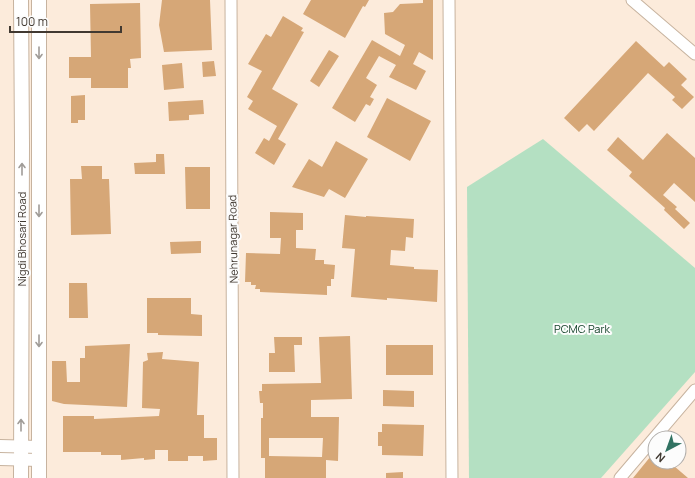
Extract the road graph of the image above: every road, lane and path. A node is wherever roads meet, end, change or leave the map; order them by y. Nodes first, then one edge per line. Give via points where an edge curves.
1 (21, 0) edge
2 (39, 0) edge
3 (231, 0) edge
4 (449, 0) edge
5 (632, 0) edge
6 (695, 54) edge
7 (695, 390) edge
8 (0, 446) edge
9 (21, 453) junction
10 (39, 453) junction
11 (0, 459) edge
12 (21, 478) edge
13 (39, 478) edge
14 (233, 478) edge
15 (452, 478) edge
16 (620, 478) edge

9 -> 1 main road, Nigdi Bhosari Road
2 -> 10 main road, Nigdi Bhosari Road
3 - 14 street, Nehrunagar Road
4 - 15 street
5 - 6 street
7 - 16 street
8 - 9 main road
9 - 10 main road
9 - 11 main road
9 - 12 main road, Nigdi Bhosari Road
10 - 13 main road, Nigdi Bhosari Road

